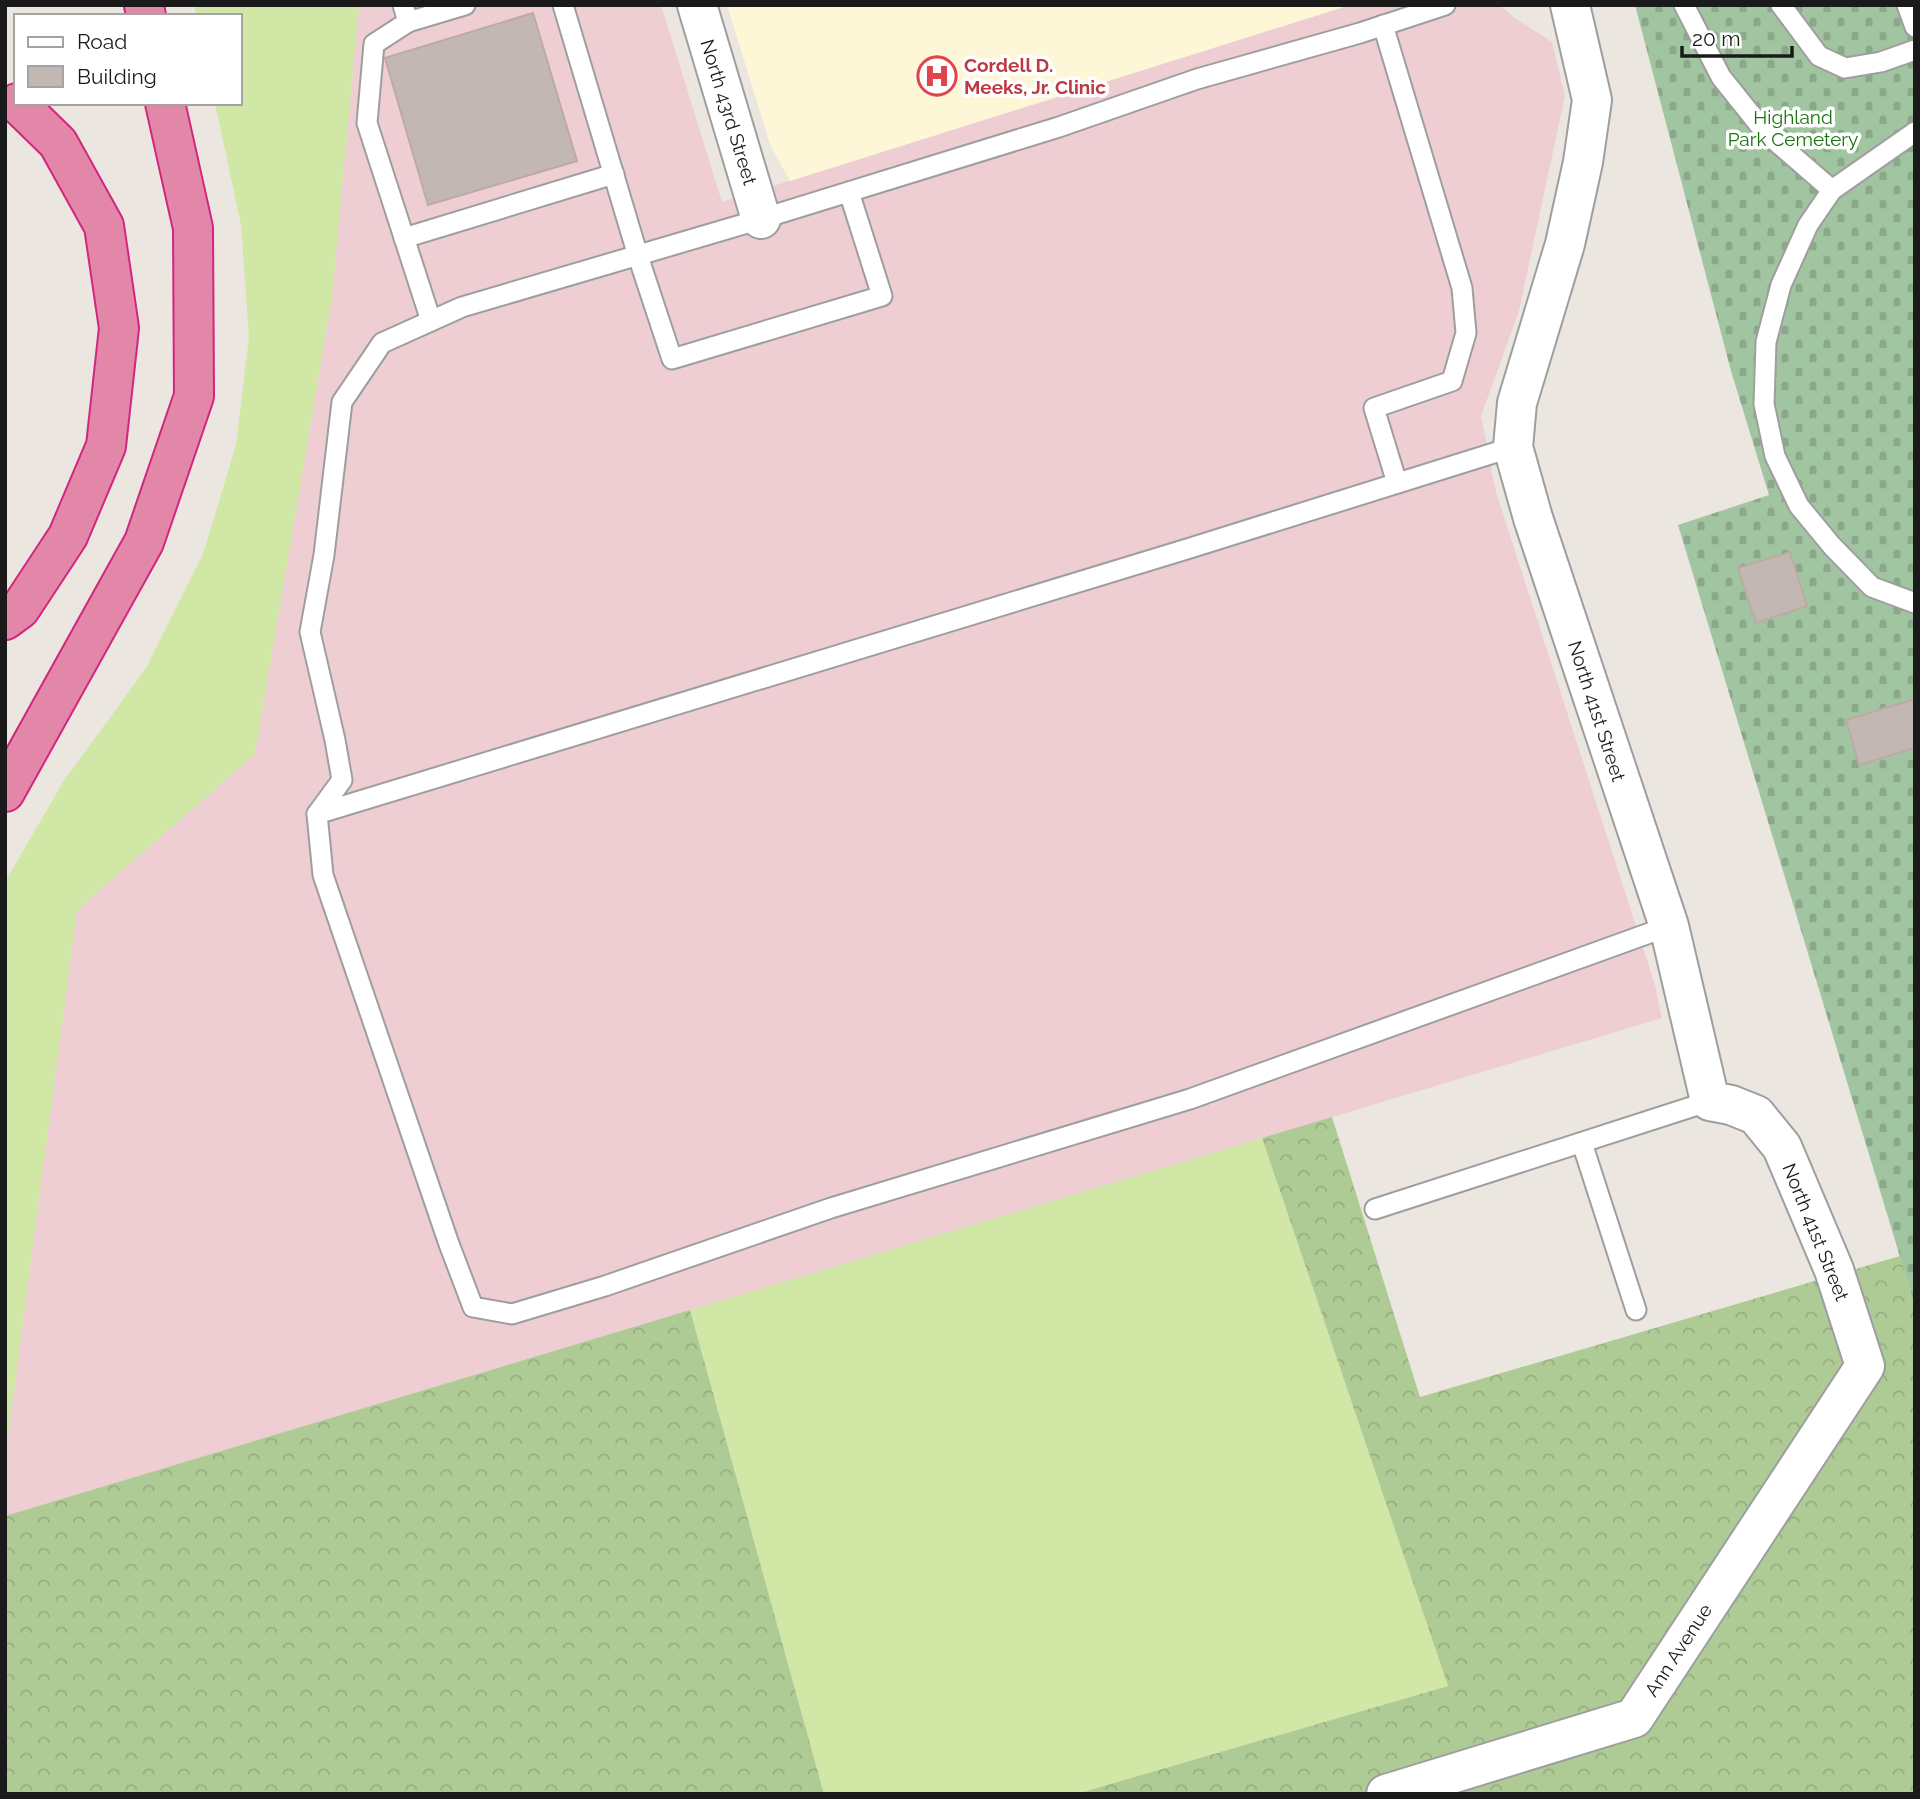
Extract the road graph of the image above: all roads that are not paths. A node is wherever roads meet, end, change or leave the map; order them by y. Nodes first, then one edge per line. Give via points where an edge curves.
1 (465, 5) edge
2 (563, 5) edge
3 (697, 5) edge
4 (1445, 5) edge
5 (1570, 5) edge
6 (1684, 5) edge
7 (1781, 5) edge
8 (1907, 5) edge
9 (405, 14) edge
10 (1383, 25) junction
11 (1915, 27) edge
12 (1915, 50) edge
13 (18, 105) edge
14 (165, 105) edge
15 (1915, 132) edge
16 (614, 174) junction
17 (1832, 190) junction
18 (849, 192) junction
19 (761, 219) junction
20 (404, 238) junction
21 (638, 256) junction
22 (431, 321) junction
23 (1513, 447) junction
24 (1397, 483) junction
25 (1915, 603) edge
26 (5, 620) edge
27 (5, 792) edge
28 (317, 814) junction
29 (1669, 926) junction
30 (1710, 1101) junction
31 (1582, 1143) junction
32 (1376, 1209) dead end
33 (1636, 1310) dead end
34 (1865, 1366) joint
35 (1386, 1794) edge

1 - 9 lane
2 - 16 lane
3 - 19 street, North 43rd Street
4 - 10 lane
5 - 23 street, North 41st Street via 1592,100 1565,244 1517,402
6 - 17 lane via 1721,77 1765,132
7 - 12 lane via 1819,56 1845,68
8 - 11 lane
9 - 20 lane via 374,44 367,123
10 - 18 lane via 1197,79
10 - 24 lane via 1462,288 1466,333 1452,381 1374,408
13 - 26 highway via 58,143 104,226 119,328 106,446 68,536 20,609
14 - 27 highway via 193,228 194,396 144,542
15 - 17 lane
16 - 20 lane
16 - 21 lane
17 - 25 lane via 1808,225 1781,285 1766,342 1764,404 1775,456 1799,506 1872,587
18 - 19 lane
18 - 21 lane via 882,296 672,359
19 - 21 lane
20 - 22 lane
21 - 22 lane via 462,307
22 - 28 lane via 382,343 342,402 310,632 342,780
23 - 24 lane
23 - 29 street, North 41st Street
24 - 28 lane
28 - 29 lane via 323,876 453,1257 473,1307 512,1314 831,1208 1190,1099
29 - 30 street, North 41st Street
30 - 31 lane
30 - 34 street, North 41st Street via 1756,1115 1782,1147 1834,1270
31 - 32 lane
31 - 33 lane
34 - 35 street, Ann Avenue via 1634,1718

